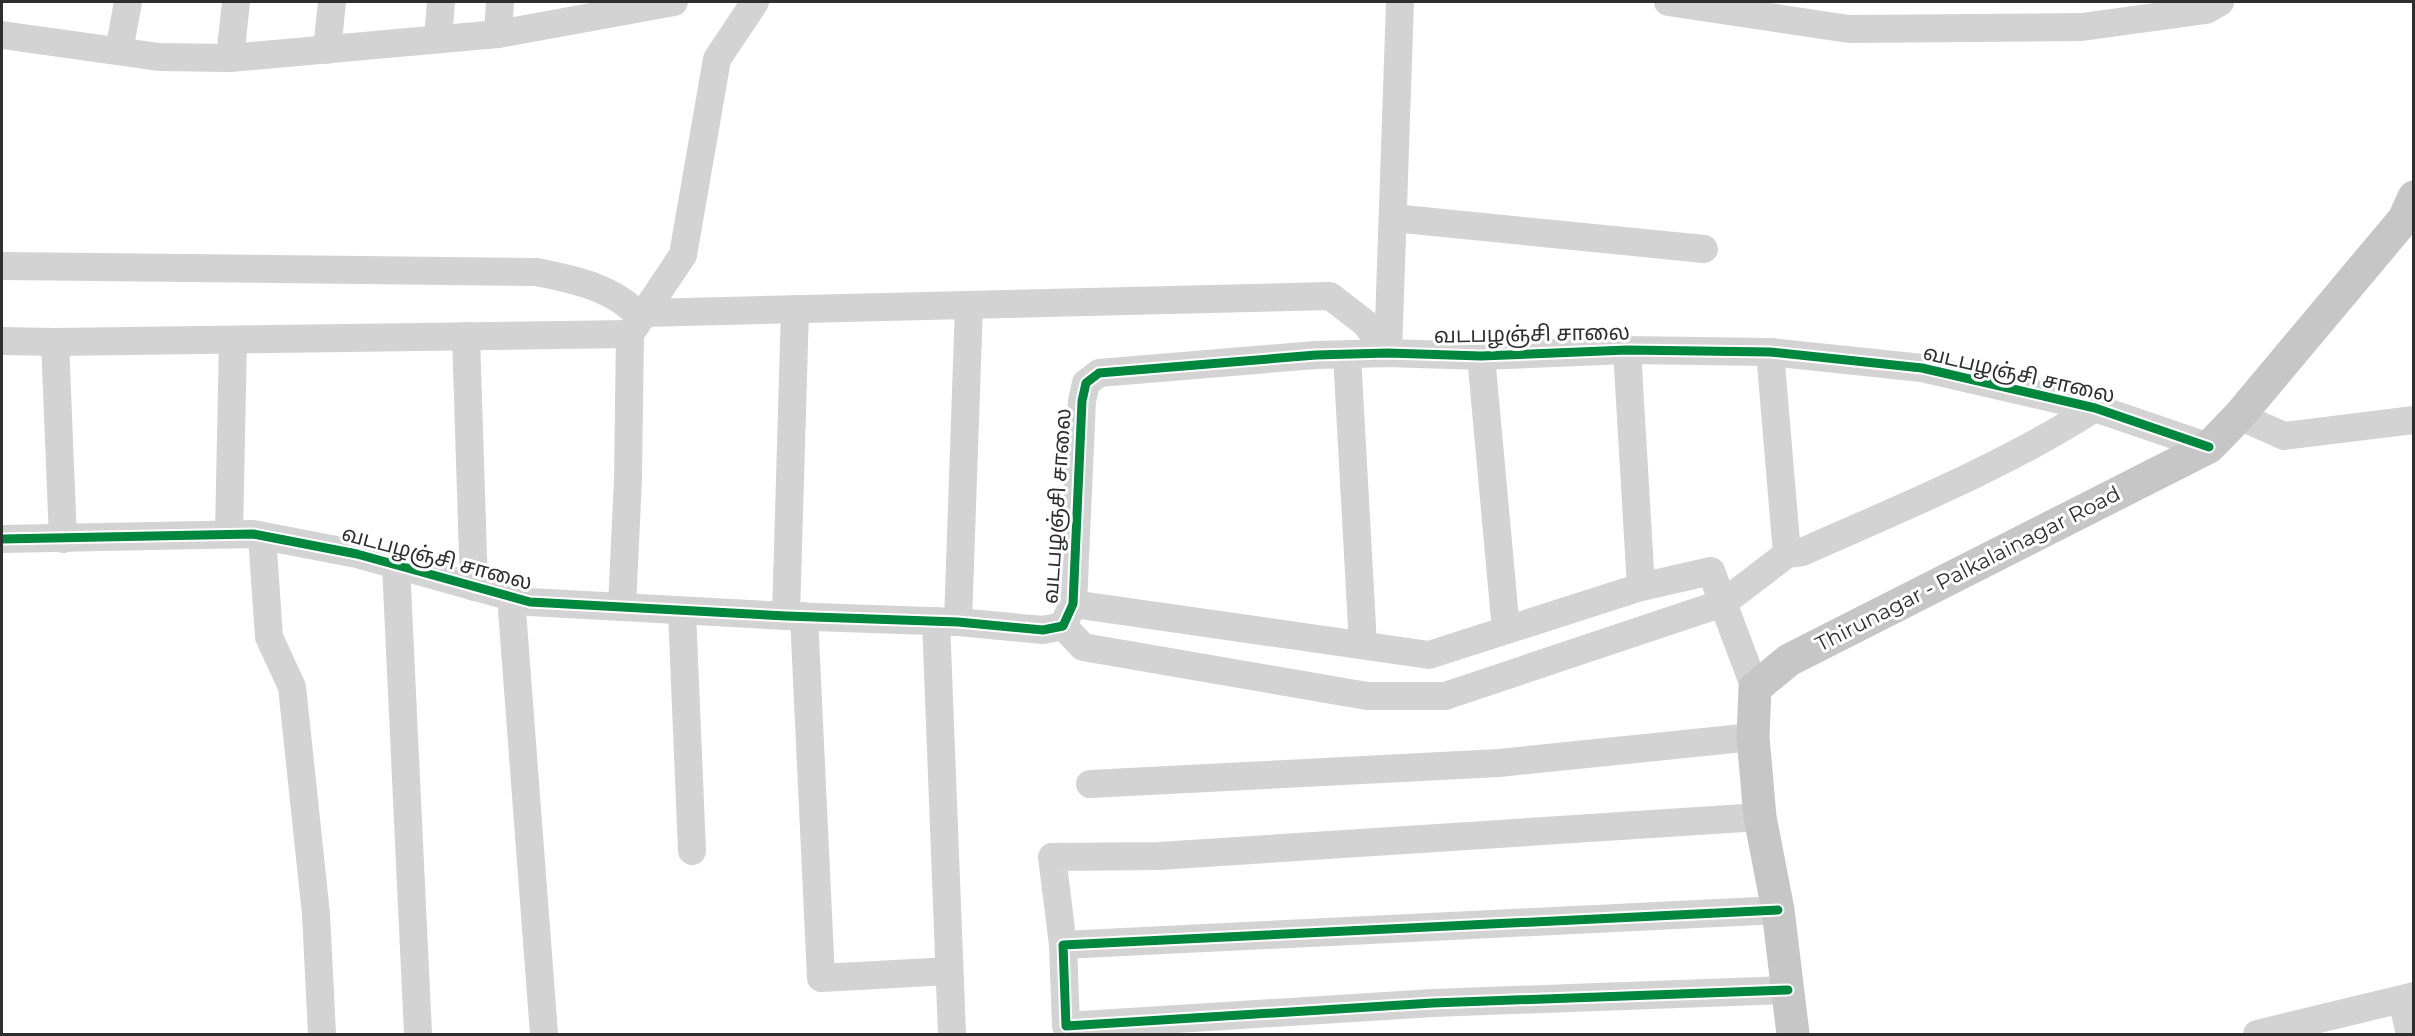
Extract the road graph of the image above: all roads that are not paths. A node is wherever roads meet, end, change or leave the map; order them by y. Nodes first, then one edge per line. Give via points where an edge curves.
1 (128, 2) edge
2 (236, 2) edge
3 (332, 2) edge
4 (441, 2) edge
5 (500, 2) edge
6 (674, 2) edge
7 (755, 2) edge
8 (1400, 2) edge
9 (1668, 2) edge
10 (2220, 2) edge
11 (498, 34) junction
12 (2, 35) edge
13 (438, 39) junction
14 (327, 50) junction
15 (119, 51) junction
16 (230, 58) junction
17 (2414, 197) edge
18 (1393, 218) junction
19 (1704, 249) dead end
20 (2, 266) edge
21 (969, 304) junction
22 (795, 309) junction
23 (638, 321) junction
24 (466, 336) junction
25 (233, 340) junction
26 (2, 341) edge
27 (55, 342) junction
28 (1627, 350) junction
29 (1770, 352) junction
30 (1388, 353) junction
31 (1347, 355) junction
32 (1481, 356) junction
33 (2095, 408) junction
34 (2239, 416) junction
35 (2414, 420) edge
36 (2209, 447) junction
37 (229, 534) junction
38 (262, 536) junction
39 (2, 539) edge
40 (63, 539) junction
41 (1787, 554) junction
42 (396, 565) junction
43 (474, 587) junction
44 (1641, 587) junction
45 (511, 597) junction
46 (1723, 603) junction
47 (622, 607) junction
48 (682, 611) junction
49 (1068, 615) junction
50 (795, 616) junction
51 (947, 622) junction
52 (1506, 630) junction
53 (1363, 645) junction
54 (1755, 688) junction
55 (1753, 736) junction
56 (1090, 784) dead end
57 (1760, 817) junction
58 (692, 851) dead end
59 (1778, 910) junction
60 (1063, 945) junction
61 (950, 970) junction
62 (1788, 990) junction
63 (2408, 998) edge
64 (2310, 1028) edge
65 (322, 1035) edge
66 (418, 1035) edge
67 (544, 1035) edge
68 (952, 1035) edge
69 (1793, 1035) edge
70 (2257, 1035) edge
71 (2410, 1035) edge

1 - 15 street
2 - 16 street
3 - 14 street
4 - 13 street
5 - 11 street
6 - 11 street
7 - 23 street via 717,59 683,255
8 - 18 street
9 - 10 street via 1861,29 2082,27 2206,10
11 - 13 street
12 - 15 street
13 - 14 street
14 - 16 street
15 - 16 street via 159,57
17 - 34 main road, Thirunagar - Palkalainagar Road via 2404,219
18 - 19 street
18 - 30 street
20 - 23 street via 537,272 590,284 632,308
21 - 22 street
21 - 30 street via 1330,296 1365,323
21 - 51 street
22 - 23 street
22 - 50 street
23 - 24 street
23 - 47 street
24 - 25 street
24 - 43 street
25 - 27 street
25 - 37 street
26 - 27 street
27 - 40 street
28 - 29 street, வடபழஞ்சி சாலை
28 - 32 street, வடபழஞ்சி சாலை
28 - 44 street
29 - 33 street, வடபழஞ்சி சாலை via 1922,368
29 - 41 street
30 - 31 street, வடபழஞ்சி சாலை
30 - 32 street, வடபழஞ்சி சாலை
31 - 49 street, வடபழஞ்சி சாலை via 1099,374 1086,383
31 - 53 street
32 - 52 street
33 - 36 street, வடபழஞ்சி சாலை
33 - 41 street via 1983,472 1802,552
34 - 35 street via 2284,436
34 - 36 main road, Thirunagar - Palkalainagar Road
36 - 54 main road, Thirunagar - Palkalainagar Road via 1789,660
37 - 38 street, வடபழஞ்சி சாலை
37 - 40 street, வடபழஞ்சி சாலை
38 - 42 street, வடபழஞ்சி சாலை
38 - 65 street via 269,637 292,687 316,914
39 - 40 street, வடபழஞ்சி சாலை
41 - 46 street
42 - 43 street, வடபழஞ்சி சாலை
42 - 66 street
43 - 45 street, வடபழஞ்சி சாலை
44 - 46 street via 1711,571
44 - 52 street
45 - 47 street, வடபழஞ்சி சாலை via 530,602
45 - 67 street
46 - 49 street via 1445,696 1367,696 1083,647
46 - 54 street
47 - 48 street, வடபழஞ்சி சாலை
48 - 50 street, வடபழஞ்சி சாலை
48 - 58 street
49 - 51 street, வடபழஞ்சி சாலை via 1043,630
49 - 53 street
50 - 51 street, வடபழஞ்சி சாலை
50 - 61 street via 821,978
51 - 61 street
52 - 53 street via 1429,655
54 - 55 main road
55 - 56 street via 1499,763
55 - 57 main road
57 - 59 main road
57 - 60 street via 1159,855 1053,857
59 - 60 street
59 - 62 main road
60 - 62 street via 1066,1026 1432,1003
61 - 68 street
62 - 69 main road
63 - 64 street
63 - 71 street
64 - 70 street

